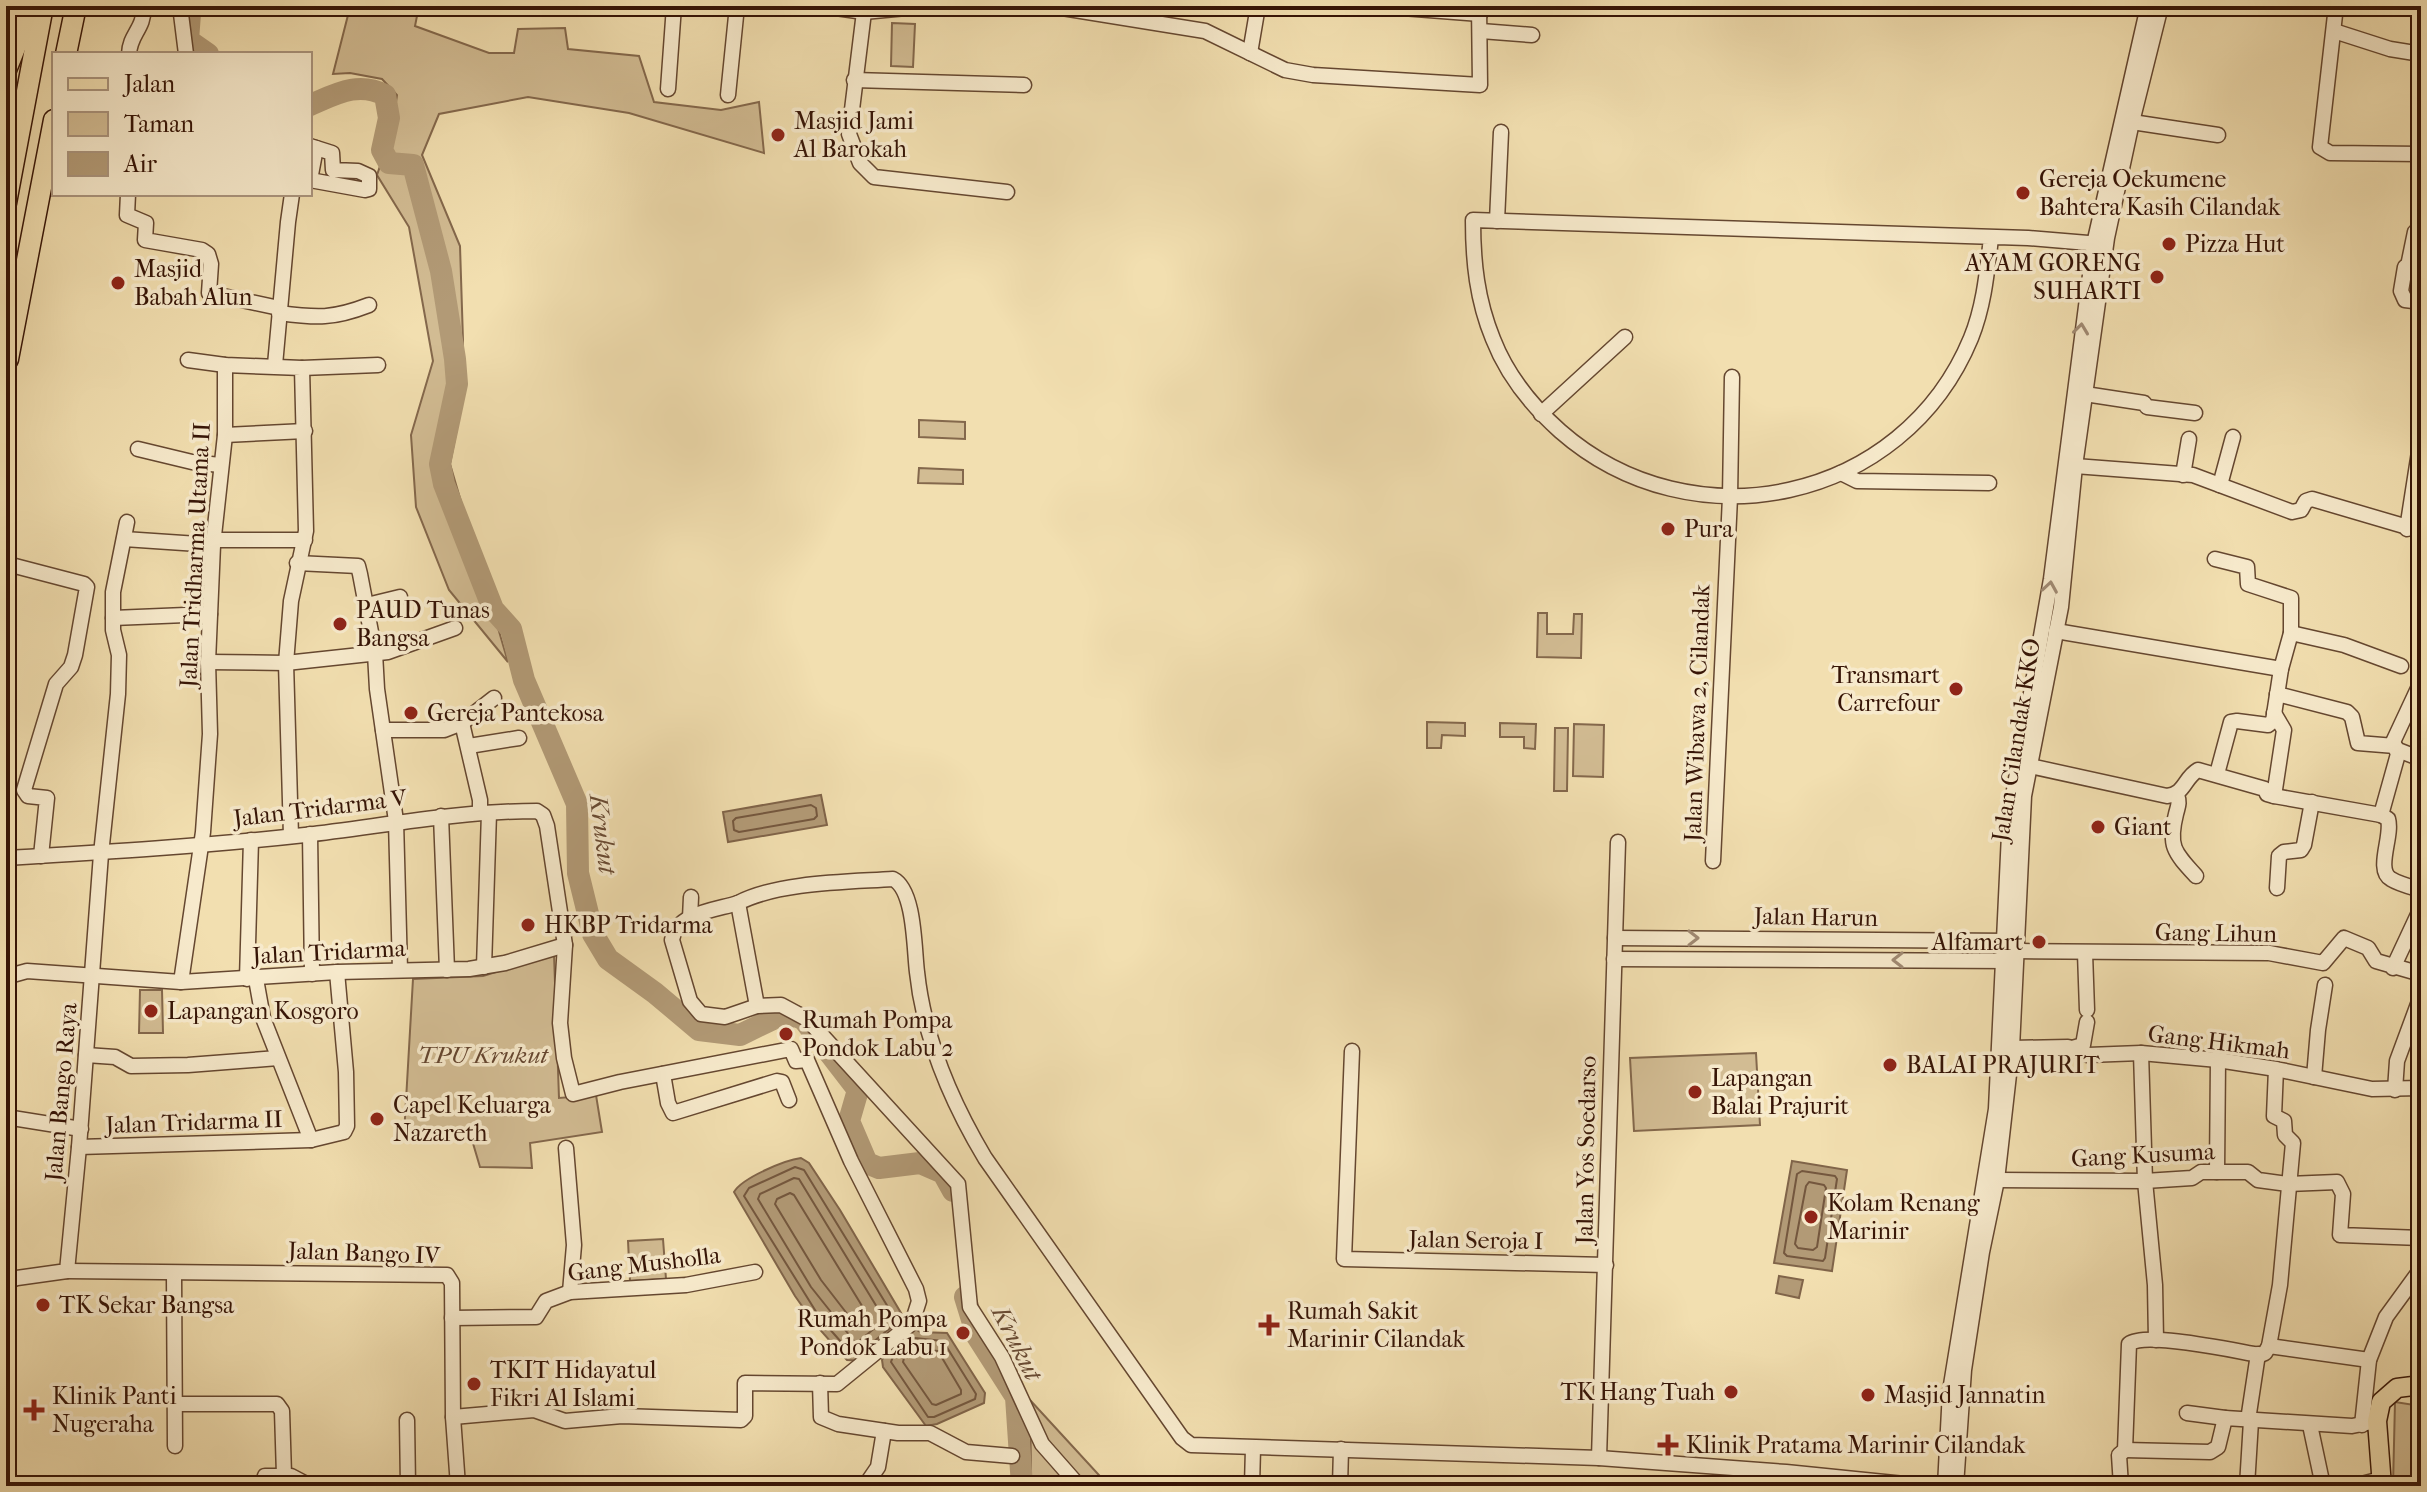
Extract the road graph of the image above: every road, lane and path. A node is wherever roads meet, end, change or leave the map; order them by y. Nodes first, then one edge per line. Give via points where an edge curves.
1 (26, 6) edge
2 (43, 6) edge
3 (76, 6) edge
4 (144, 6) edge
5 (180, 6) edge
6 (674, 6) edge
7 (737, 6) edge
8 (822, 6) edge
9 (927, 6) edge
10 (1050, 6) edge
11 (1258, 6) edge
12 (1377, 6) edge
13 (2148, 6) edge
14 (2161, 6) edge
15 (2336, 6) edge
16 (1479, 10) edge
17 (864, 12) junction
18 (1481, 31) junction
19 (2334, 31) junction
20 (1532, 35) dead end
21 (1245, 51) junction
22 (66, 52) edge
23 (129, 52) edge
24 (186, 52) edge
25 (2421, 54) edge
26 (6, 70) edge
27 (854, 80) junction
28 (1024, 85) dead end
29 (668, 89) dead end
30 (728, 95) dead end
31 (2132, 122) junction
32 (52, 130) edge
33 (1501, 132) dead end
34 (2218, 135) dead end
35 (313, 147) edge
36 (2421, 154) edge
37 (312, 180) edge
38 (1007, 192) dead end
39 (128, 196) edge
40 (292, 196) edge
41 (6, 203) edge
42 (1497, 221) junction
43 (2421, 232) edge
44 (1991, 238) junction
45 (2100, 244) junction
46 (2421, 302) edge
47 (369, 305) dead end
48 (279, 311) junction
49 (1625, 337) dead end
50 (8, 359) dead end
51 (188, 360) dead end
52 (225, 365) junction
53 (275, 365) junction
54 (378, 365) dead end
55 (302, 368) junction
56 (1732, 377) dead end
57 (2085, 394) junction
58 (2195, 413) dead end
59 (1541, 414) junction
60 (305, 431) junction
61 (225, 435) junction
62 (2233, 437) dead end
63 (2189, 439) dead end
64 (2421, 439) edge
65 (138, 449) dead end
66 (220, 465) junction
67 (2075, 466) junction
68 (1841, 473) junction
69 (2183, 475) junction
70 (1989, 483) dead end
71 (2220, 485) junction
72 (1730, 497) junction
73 (127, 522) dead end
74 (2414, 530) edge
75 (124, 539) junction
76 (305, 540) junction
77 (214, 543) junction
78 (2215, 559) dead end
79 (297, 563) junction
80 (6, 567) edge
81 (400, 597) dead end
82 (367, 605) junction
83 (210, 614) junction
84 (113, 618) junction
85 (455, 628) dead end
86 (2056, 631) junction
87 (2291, 633) junction
88 (375, 653) junction
89 (208, 662) junction
90 (286, 663) junction
91 (2401, 666) dead end
92 (2281, 669) junction
93 (2421, 682) edge
94 (2277, 694) junction
95 (494, 698) dead end
96 (2274, 713) junction
97 (462, 723) junction
98 (383, 730) junction
99 (519, 738) dead end
100 (469, 746) junction
101 (2396, 748) junction
102 (2421, 759) edge
103 (2030, 766) junction
104 (2217, 774) junction
105 (2177, 795) junction
106 (2274, 796) junction
107 (2312, 802) junction
108 (485, 812) junction
109 (2381, 815) junction
110 (441, 816) junction
111 (396, 821) junction
112 (310, 834) junction
113 (291, 836) junction
114 (251, 840) junction
115 (1618, 842) dead end
116 (202, 844) junction
117 (101, 854) junction
118 (41, 856) junction
119 (6, 858) edge
120 (1713, 861) dead end
121 (2196, 876) dead end
122 (2277, 888) dead end
123 (2421, 890) edge
124 (691, 897) dead end
125 (738, 903) junction
126 (2421, 908) edge
127 (690, 918) junction
128 (1615, 938) junction
129 (565, 945) junction
130 (2011, 951) junction
131 (2085, 953) junction
132 (1614, 959) junction
133 (484, 967) junction
134 (2393, 968) junction
135 (400, 970) junction
136 (447, 970) junction
137 (337, 972) junction
138 (312, 974) junction
139 (2421, 974) edge
140 (92, 977) junction
141 (252, 979) junction
142 (6, 981) edge
143 (181, 982) junction
144 (2325, 985) dead end
145 (2421, 996) edge
146 (757, 1006) junction
147 (2012, 1048) junction
148 (2072, 1048) junction
149 (1352, 1051) dead end
150 (2141, 1053) junction
151 (86, 1055) junction
152 (278, 1058) junction
153 (2218, 1060) junction
154 (2276, 1069) junction
155 (663, 1074) junction
156 (2314, 1077) junction
157 (2421, 1088) edge
158 (2395, 1090) junction
159 (789, 1100) dead end
160 (6, 1117) edge
161 (81, 1129) junction
162 (311, 1140) junction
163 (79, 1147) junction
164 (566, 1148) dead end
165 (2217, 1172) junction
166 (1997, 1180) junction
167 (2145, 1181) junction
168 (2288, 1184) junction
169 (2421, 1238) edge
170 (1606, 1265) junction
171 (2421, 1269) edge
172 (67, 1271) junction
173 (755, 1272) dead end
174 (174, 1274) junction
175 (6, 1282) edge
176 (570, 1292) junction
177 (452, 1318) junction
178 (2156, 1340) junction
179 (2264, 1351) junction
180 (2369, 1360) junction
181 (820, 1383) junction
182 (2421, 1385) edge
183 (176, 1404) junction
184 (2187, 1413) dead end
185 (453, 1417) junction
186 (2225, 1418) junction
187 (407, 1420) dead end
188 (2250, 1420) junction
189 (2369, 1423) junction
190 (2310, 1425) junction
191 (884, 1431) junction
192 (175, 1446) dead end
193 (1253, 1448) junction
194 (1341, 1449) junction
195 (2125, 1450) junction
196 (1012, 1456) dead end
197 (1599, 1458) junction
198 (284, 1475) junction
199 (2382, 1483) edge
200 (262, 1486) edge
201 (310, 1486) edge
202 (408, 1486) edge
203 (458, 1486) edge
204 (865, 1486) edge
205 (1079, 1486) edge
206 (1252, 1486) edge
207 (1340, 1486) edge
208 (1924, 1486) edge
209 (1945, 1486) edge
210 (1956, 1486) edge
211 (2121, 1486) edge
212 (2247, 1486) edge
213 (2323, 1486) edge
214 (2354, 1486) edge

1 - 26 highway
2 - 41 highway
3 - 22 highway
4 - 23 street via 143,25 131,39
5 - 24 street
6 - 29 street
7 - 30 street
8 - 17 street
9 - 17 street
10 - 21 street via 1205,31
11 - 21 street
12 - 16 street
13 - 45 street, Jalan Cilandak KKO
14 - 31 street, Jalan Cilandak KKO
15 - 19 street
16 - 18 street
17 - 27 street
18 - 20 street
18 - 21 street via 1480,85 1313,75 1285,70
19 - 25 street
19 - 36 street via 2320,147 2330,153
27 - 28 street
27 - 38 street via 849,134 860,163 874,177
31 - 34 street
31 - 45 street, Jalan Cilandak KKO
32 - 50 highway
33 - 42 street
35 - 37 street via 332,154 333,170 368,175 369,188
39 - 48 street via 127,215 146,223 145,240 206,252 209,293
40 - 48 street
42 - 44 street
42 - 59 street via 1473,220 1480,302 1493,342
43 - 46 street via 2415,232 2401,291 2405,300
44 - 45 street
44 - 68 street via 1986,289 1971,338 1947,383 1892,442
45 - 57 street, Jalan Cilandak KKO
130 -> 45 street, Jalan Cilandak KKO via 2010,813
47 - 48 street via 340,316
48 - 53 street
49 - 59 street
51 - 52 street
52 - 53 street
52 - 61 street, Jalan Tridharma Utama II
53 - 55 street
54 - 55 street
55 - 60 street
56 - 72 street, Jalan Wibawa 2, Cilandak
57 - 58 street
57 - 67 street, Jalan Cilandak KKO
59 - 72 street via 1581,449 1627,475 1677,492
60 - 61 street
60 - 76 street
61 - 66 street, Jalan Tridharma Utama II
62 - 71 street
63 - 69 street
64 - 74 street
65 - 66 street
66 - 77 street, Jalan Tridharma Utama II
67 - 69 street
67 - 86 street, Jalan Cilandak KKO
68 - 70 street via 1857,481
68 - 72 street via 1795,489
69 - 71 street
71 - 74 street via 2292,512 2312,499
72 - 120 street, Jalan Wibawa 2, Cilandak
73 - 75 street, Jalan Bango Raya
75 - 77 street
75 - 84 street, Jalan Bango Raya
76 - 77 street
76 - 79 street
77 - 83 street, Jalan Tridharma Utama II
78 - 87 street via 2247,567 2248,584 2291,598
79 - 82 street via 358,566
79 - 90 street
80 - 118 street via 87,587 75,655 56,684 24,790 28,796 47,798
81 - 82 street
82 - 88 street
83 - 84 street
83 - 89 street, Jalan Tridharma Utama II
84 - 117 street, Jalan Bango Raya via 118,694
85 - 88 street
86 - 92 street
86 - 103 street, Jalan Cilandak KKO
87 - 91 street
87 - 92 street
88 - 90 street
88 - 98 street
89 - 90 street
89 - 116 street, Jalan Tridharma Utama II via 210,734
90 - 113 street
92 - 94 street
93 - 101 street via 2393,742
94 - 96 street
94 - 101 street via 2347,712 2358,743
95 - 97 street
96 - 104 street via 2268,725 2231,722
96 - 106 street via 2284,730
97 - 98 street via 444,730
97 - 100 street
98 - 111 street
99 - 100 street
100 - 108 street
101 - 102 street
101 - 109 street
103 - 105 street
103 - 130 street, Jalan Cilandak KKO
104 - 105 street via 2198,770
104 - 106 street
105 - 121 street via 2171,837 2176,855
106 - 107 street
107 - 109 street
107 - 122 street via 2301,850 2279,856
108 - 110 street, Jalan Tridarma V
108 - 129 street, Jalan Tridarma V via 543,815
108 - 133 street
109 - 123 street via 2390,827 2384,874
110 - 111 street, Jalan Tridarma V
110 - 136 street
111 - 112 street, Jalan Tridarma V
111 - 135 street
112 - 113 street, Jalan Tridarma V
112 - 138 street
113 - 114 street, Jalan Tridarma V
114 - 116 street, Jalan Tridarma V
114 - 141 street
115 - 128 street, Jalan Yos Soedarso
116 - 117 street, Jalan Tridarma V
116 - 143 street, Jalan Tridharma Utama II
117 - 118 street, Jalan Tridarma V
117 - 140 street, Jalan Bango Raya
118 - 119 street, Jalan Tridarma V
124 - 127 street
125 - 127 street
125 - 146 street
125 - 193 street via 755,894 834,883 899,882 909,907 920,1003 931,1044 985,1158 1182,1438 1197,1446
126 - 134 street
127 - 146 street via 673,931 672,940 690,1001 701,1014 725,1017
128 -> 130 street, Jalan Harun
128 - 132 street, Jalan Yos Soedarso
129 - 133 street, Jalan Tridarma
129 - 155 street via 560,1023 573,1094
130 - 131 street, Gang Lihun
130 -> 132 street, Jalan Harun
130 - 147 street, Jalan Cilandak KKO
130 - 209 street, Jalan Cilandak KKO via 1996,1109 1950,1391
131 - 134 street, Gang Lihun via 2269,953 2323,963 2344,938 2368,948 2376,961
131 - 148 street via 2087,1016 2083,1045
132 - 170 street, Jalan Yos Soedarso
133 - 136 street, Jalan Tridarma
134 - 139 street
135 - 136 street, Jalan Tridarma
135 - 137 street, Jalan Tridarma
137 - 138 street, Jalan Tridarma
137 - 162 street, Jalan Tridarma II via 347,1126 341,1133
138 - 141 street, Jalan Tridarma
140 - 142 street, Jalan Tridarma via 27,971
140 - 143 street, Jalan Tridarma
140 - 151 street, Jalan Bango Raya
141 - 143 street, Jalan Tridarma
141 - 152 street
144 - 156 street
145 - 158 street via 2397,1061
146 - 205 street via 781,1005 807,1019 958,1184 970,1307 1002,1357 1042,1444
147 - 148 street, Gang Hikmah
147 - 166 street, Jalan Cilandak KKO
148 - 150 street, Gang Hikmah via 2088,1055
149 - 170 street, Jalan Seroja I via 1344,1259
150 - 153 street, Gang Hikmah
150 - 167 street
151 - 152 street via 115,1057 131,1066
151 - 161 street, Jalan Bango Raya
152 - 162 street
153 - 154 street, Gang Hikmah
153 - 165 street
154 - 156 street, Gang Hikmah
154 - 168 street via 2274,1116 2284,1121 2285,1135 2293,1143
155 - 159 street via 673,1113 777,1081
155 - 181 street via 791,1049 796,1061 807,1060 919,1301 909,1326 843,1382
156 - 158 street, Gang Hikmah
157 - 158 street, Gang Hikmah
160 - 161 street
161 - 163 street, Jalan Bango Raya
162 - 163 street, Jalan Tridarma II
163 - 172 street, Jalan Bango Raya
164 - 176 street via 574,1245
165 - 167 street, Gang Kusuma
165 - 168 street, Gang Kusuma via 2248,1172 2258,1180
166 - 167 street, Gang Kusuma
166 - 210 street, Jalan Cilandak KKO via 1964,1370
167 - 178 street
168 - 169 street, Gang Kusuma via 2337,1182 2343,1194 2340,1235
168 - 179 street via 2280,1285
170 - 197 street, Jalan Yos Soedarso
171 - 180 street via 2386,1317
172 - 174 street, Jalan Bango IV
172 - 175 street
173 - 176 street, Gang Musholla via 686,1285
174 - 177 street, Jalan Bango IV via 442,1273 452,1283
174 - 183 street
176 - 177 street, Gang Musholla via 546,1301 536,1317
177 - 185 street, Jalan Bango IV
178 - 179 street
178 - 195 street via 2134,1339 2129,1344
179 - 180 street
179 - 188 street
180 - 189 street
181 - 185 street via 745,1383 741,1420 622,1416 565,1421 534,1410
181 - 191 street via 821,1417
182 - 189 main road via 2397,1388
183 - 192 street
183 - 198 street via 277,1404 282,1411
184 - 186 street
185 - 203 street, Jalan Bango IV
186 - 188 street
186 - 195 street via 2218,1447 2210,1452
187 - 202 street
188 - 190 street
188 - 212 street
189 - 190 street
189 - 199 main road
190 - 213 street
191 - 196 street via 930,1433 966,1452
191 - 204 street via 878,1467
193 - 194 street
193 - 206 street
194 - 197 street
194 - 207 street
195 - 211 street via 2119,1455
197 - 208 street
198 - 200 street via 265,1476
198 - 201 street
199 - 214 street

